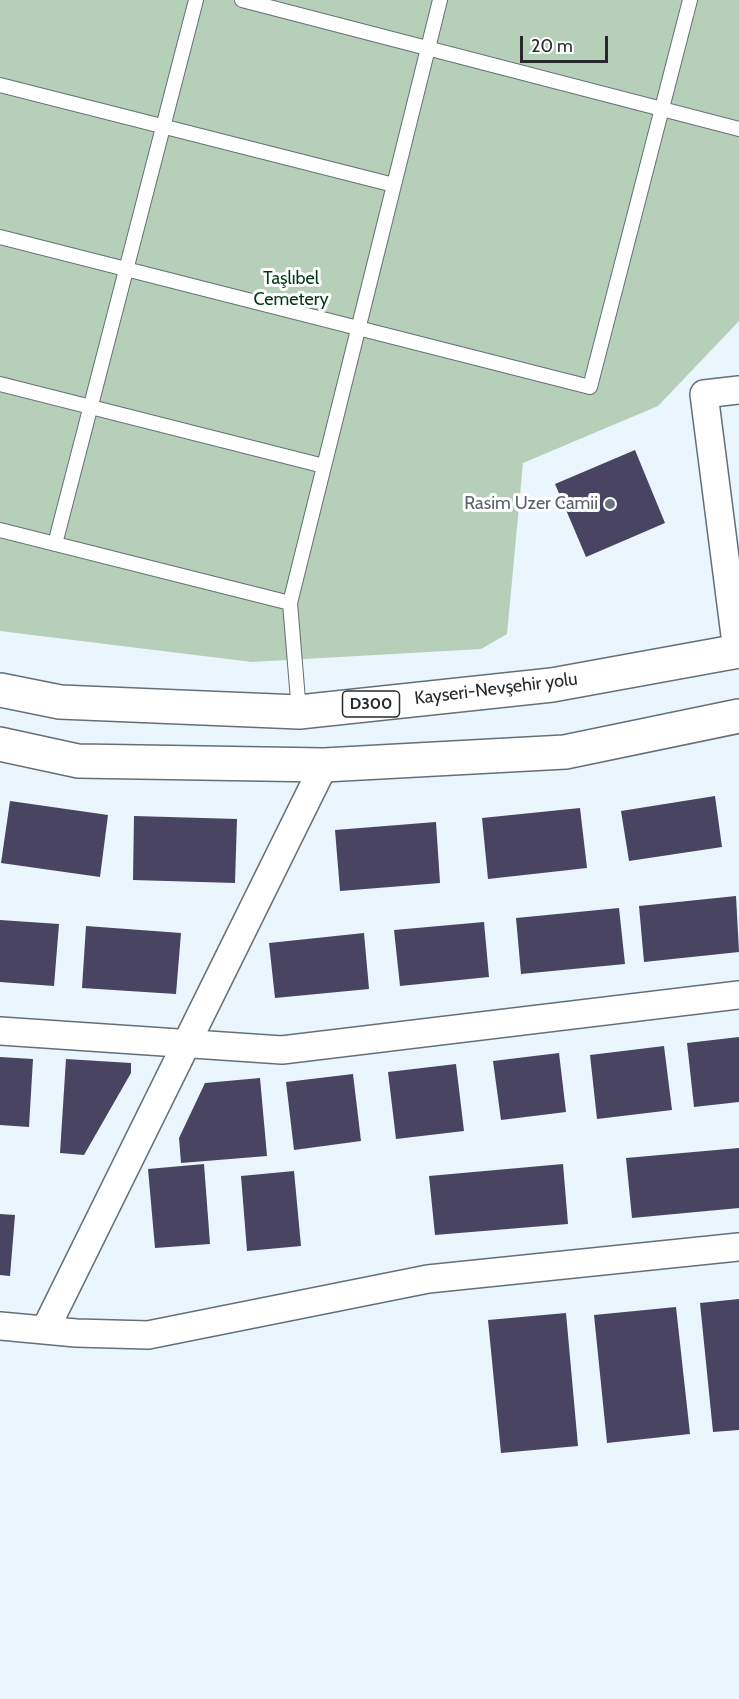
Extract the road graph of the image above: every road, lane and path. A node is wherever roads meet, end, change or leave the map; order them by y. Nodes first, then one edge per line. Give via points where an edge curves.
1 (196, 0) edge
2 (242, 0) edge
3 (440, 0) edge
4 (690, 0) edge
5 (428, 48) junction
6 (0, 85) edge
7 (662, 109) junction
8 (163, 126) junction
9 (739, 129) edge
10 (394, 185) junction
11 (0, 237) edge
12 (127, 269) junction
13 (358, 328) junction
14 (0, 384) edge
15 (739, 390) edge
16 (91, 407) junction
17 (324, 466) junction
18 (0, 530) edge
19 (55, 544) junction
20 (290, 603) junction
21 (738, 651) edge
22 (0, 690) edge
23 (298, 712) junction
24 (739, 716) edge
25 (0, 744) edge
26 (324, 765) junction
27 (739, 995) edge
28 (0, 1031) edge
29 (186, 1044) junction
30 (739, 1246) edge
31 (0, 1326) edge
32 (45, 1330) junction

1 - 8 lane
2 - 5 lane
3 - 5 lane
4 - 7 lane
5 - 7 lane
5 - 10 lane
6 - 8 lane
7 - 9 lane
7 - 13 lane via 590,387
8 - 10 lane
8 - 12 lane
10 - 13 lane
11 - 12 lane
12 - 13 lane
12 - 16 lane
13 - 17 lane
14 - 16 lane
15 - 21 street via 704,394
16 - 17 lane
16 - 19 lane
17 - 20 lane
18 - 19 lane
19 - 20 lane
20 - 23 lane
21 - 23 highway, Kayseri-Nevşehir yolu / D300 via 552,685
22 - 23 highway, Kayseri-Nevşehir yolu / D300 via 60,702
24 - 26 highway via 565,752
25 - 26 highway via 78,761
26 - 29 street
27 - 29 street via 282,1050
28 - 29 street
29 - 32 street
30 - 32 street via 428,1279 148,1335
31 - 32 street

